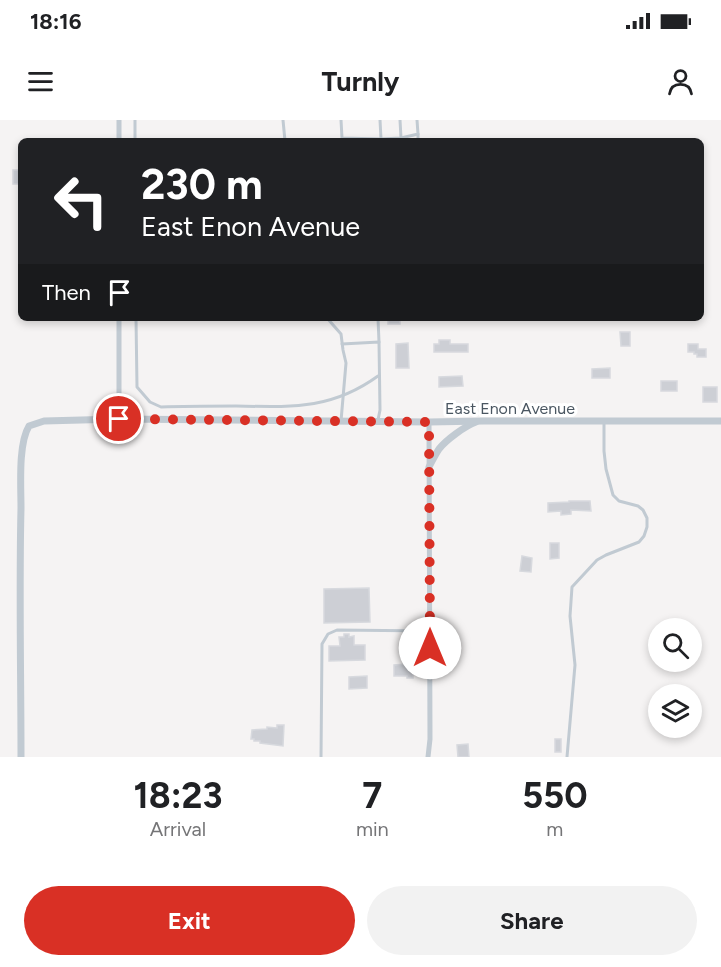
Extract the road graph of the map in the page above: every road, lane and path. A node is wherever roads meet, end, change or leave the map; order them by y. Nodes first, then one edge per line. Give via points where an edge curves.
1 (119, 120) edge
2 (135, 120) edge
3 (283, 120) edge
4 (341, 120) edge
5 (380, 120) edge
6 (400, 120) edge
7 (417, 120) edge
8 (418, 134) junction
9 (119, 138) edge
10 (135, 138) edge
11 (285, 138) edge
12 (342, 138) edge
13 (381, 138) edge
14 (401, 138) joint
15 (418, 138) edge
16 (119, 321) edge
17 (136, 321) edge
18 (330, 321) edge
19 (378, 321) edge
20 (379, 342) junction
21 (342, 344) junction
22 (378, 376) junction
23 (344, 396) junction
24 (119, 419) junction
25 (341, 421) junction
26 (378, 421) junction
27 (484, 421) junction
28 (604, 421) junction
29 (721, 421) edge
30 (429, 422) junction
31 (429, 467) junction
32 (430, 631) junction
33 (21, 757) edge
34 (321, 757) edge
35 (429, 757) edge
36 (567, 757) edge

1 - 9 street
2 - 10 lane
3 - 11 lane
4 - 12 lane
5 - 13 lane
6 - 14 lane
7 - 8 lane
8 - 14 lane
8 - 15 lane
16 - 24 street
17 - 23 lane via 137,387 150,402 161,406 293,407
18 - 21 lane via 341,334
19 - 20 lane
20 - 21 lane
20 - 22 lane
21 - 23 lane via 346,363
22 - 23 lane
22 - 26 lane
23 - 25 lane
24 - 25 street, East Enon Avenue
24 - 33 street, East Enon Avenue via 44,421 29,426 24,435
25 - 26 street, East Enon Avenue
26 - 30 street, East Enon Avenue
27 - 28 street, East Enon Avenue
27 - 30 street, East Enon Avenue
27 - 31 street via 472,423 447,441
28 - 29 street, East Enon Avenue
28 - 36 lane via 605,460 613,495 643,510 647,526 639,542 597,561 572,588 570,616 575,665
30 - 31 street
31 - 32 street
32 - 34 lane via 337,630 328,634 322,644
32 - 35 street

